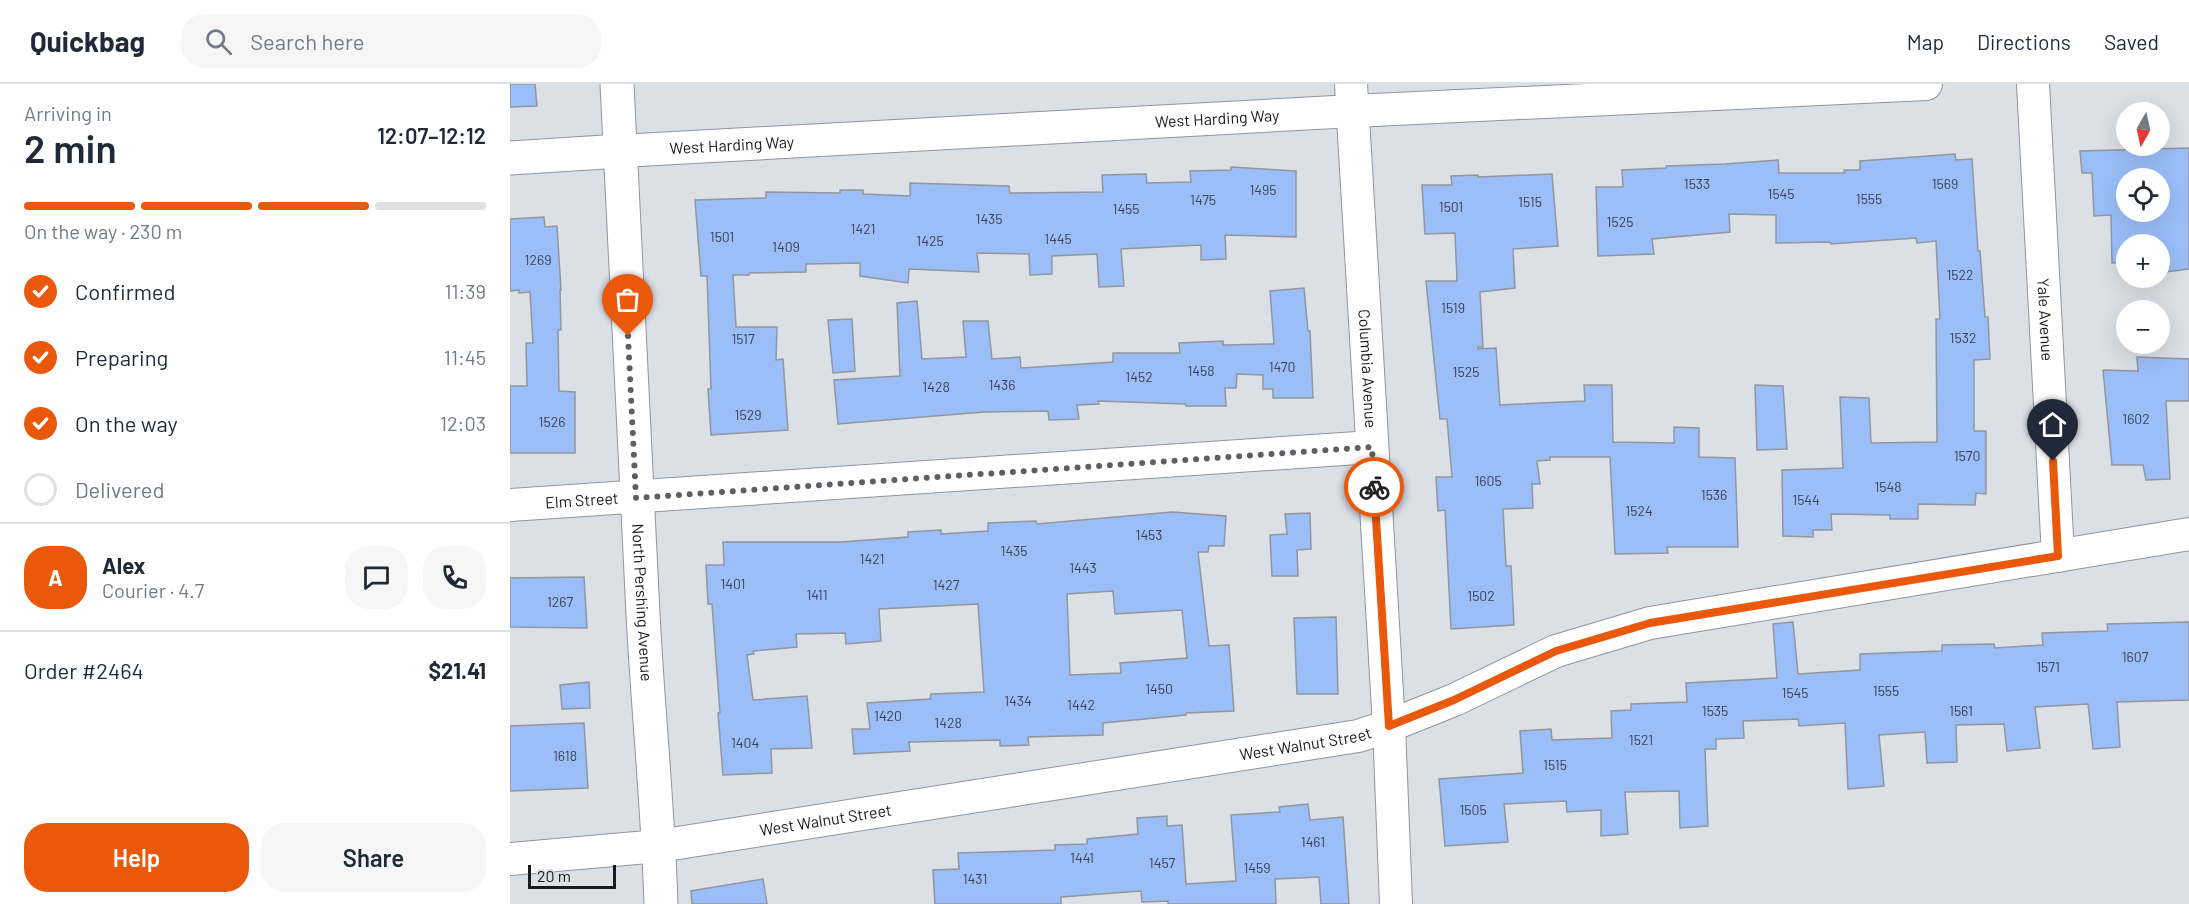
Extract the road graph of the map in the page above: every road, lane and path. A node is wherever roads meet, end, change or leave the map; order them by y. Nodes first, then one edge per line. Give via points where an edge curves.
1 (617, 84) edge
2 (1926, 84) edge
3 (2033, 84) edge
4 (1352, 98) edge
5 (620, 151) junction
6 (510, 158) edge
7 (1372, 447) junction
8 (636, 498) junction
9 (510, 505) edge
10 (2189, 534) edge
11 (2058, 556) junction
12 (1389, 726) junction
13 (659, 846) junction
14 (510, 859) edge
15 (661, 904) edge
16 (1396, 904) edge

1 - 5 main road, North Pershing Avenue
2 - 4 street, West Harding Way
3 - 11 street, Yale Avenue
4 - 5 street, West Harding Way
4 - 7 street, Columbia Avenue
5 - 6 main road, West Harding Way
5 - 8 main road, North Pershing Avenue
7 - 8 street, Elm Street
7 - 12 street, Columbia Avenue
8 - 9 street, Elm Street
8 - 13 main road, North Pershing Avenue
10 - 11 street, West Walnut Street
11 - 12 street, West Walnut Street via 1650,623 1556,651
12 - 13 street, West Walnut Street via 1358,736
12 - 16 street, Columbia Avenue
13 - 14 street, West Walnut Street
13 - 15 main road, North Pershing Avenue

